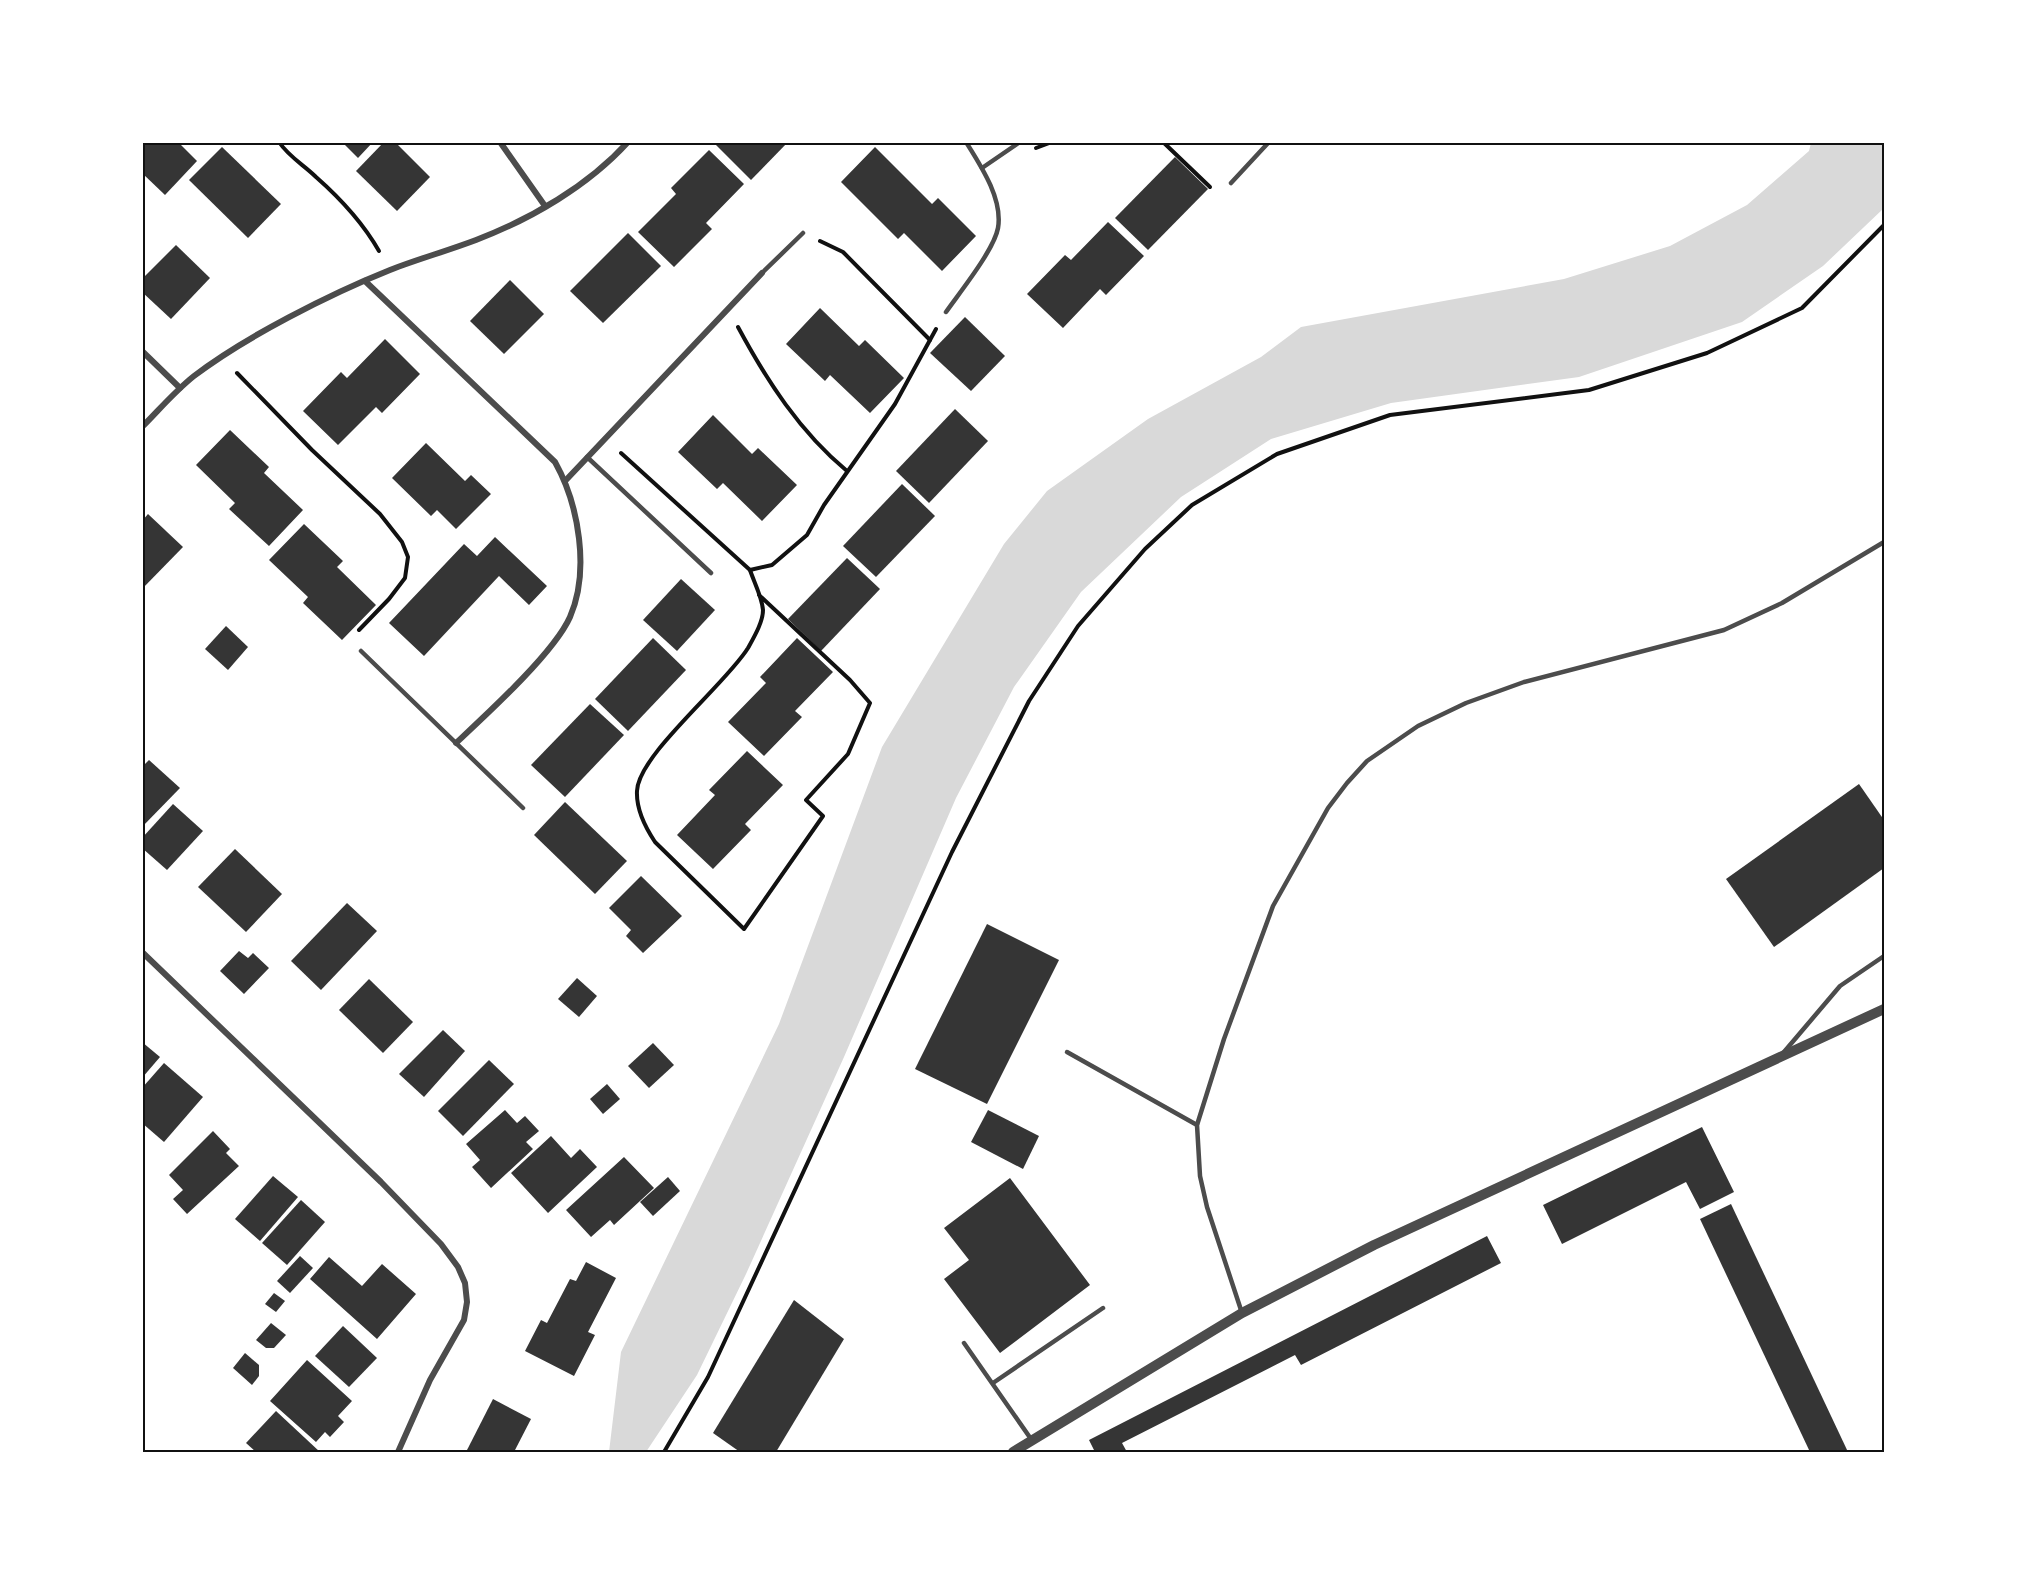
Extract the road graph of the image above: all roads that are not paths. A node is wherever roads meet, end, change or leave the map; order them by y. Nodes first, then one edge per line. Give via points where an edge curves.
1 (500, 142) edge
2 (628, 142) edge
3 (966, 142) edge
4 (1269, 142) edge
5 (1017, 144) dead end
6 (982, 168) junction
7 (1231, 183) road end
8 (545, 206) junction
9 (803, 233) road end
10 (762, 273) joint
11 (365, 281) junction
12 (946, 312) road end
13 (142, 351) edge
14 (180, 388) junction
15 (142, 427) edge
16 (587, 457) junction
17 (566, 480) junction
18 (1884, 542) edge
19 (711, 573) dead end
20 (361, 651) road end
21 (456, 743) junction
22 (522, 808) dead end
23 (142, 952) edge
24 (1884, 956) edge
25 (1884, 1009) edge
26 (1067, 1052) dead end
27 (1779, 1058) junction
28 (1197, 1125) junction
29 (1103, 1308) dead end
30 (1242, 1313) junction
31 (964, 1343) dead end
32 (993, 1383) junction
33 (1033, 1441) junction
34 (398, 1452) edge
35 (1013, 1452) edge

1 - 8 street
2 - 8 street via 602,168
3 - 6 lane
4 - 7 lane
5 - 6 lane
6 - 12 lane via 998,213 998,229
8 - 11 street via 478,239
9 - 10 lane
10 - 16 street
11 - 14 street via 222,357
11 - 17 street via 535,441
13 - 14 street
14 - 15 street
16 - 17 street
16 - 19 lane
17 - 21 street via 573,501 579,556 575,602 569,619 540,658
18 - 28 lane via 1747,621 1524,682 1466,703 1418,726 1367,760 1328,808 1273,906 1244,979
20 - 21 lane
21 - 22 lane
23 - 34 street via 381,1182 458,1267 465,1283 464,1320 430,1380
24 - 27 lane via 1840,986
25 - 27 street
26 - 28 lane
27 - 30 street via 1374,1245
28 - 30 lane via 1200,1176
29 - 32 lane
30 - 33 street
31 - 32 lane
32 - 33 lane
33 - 35 street

